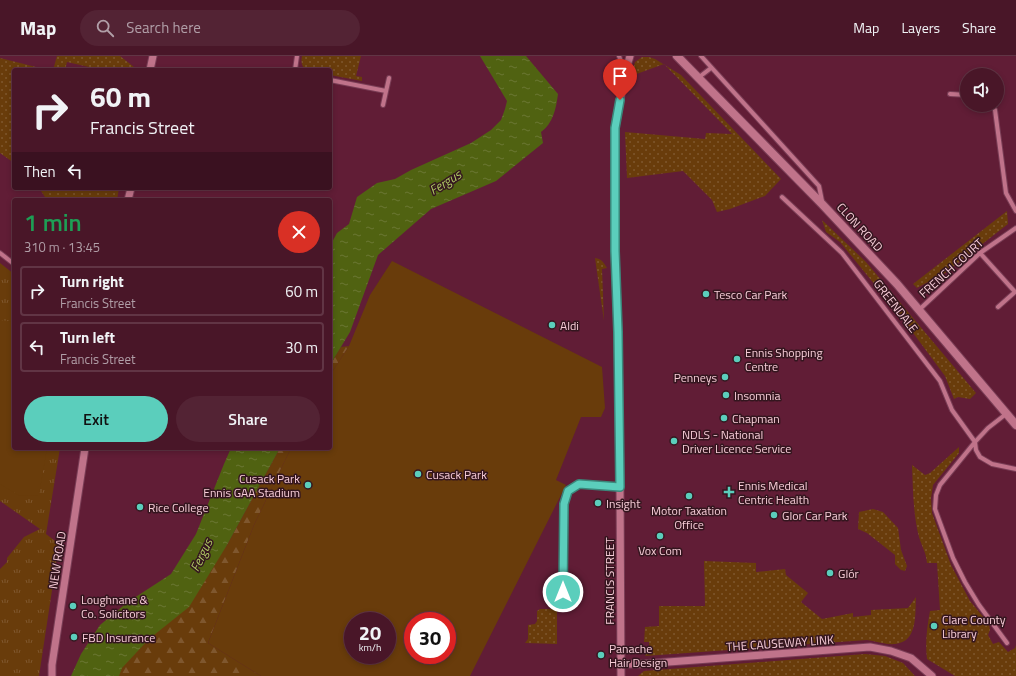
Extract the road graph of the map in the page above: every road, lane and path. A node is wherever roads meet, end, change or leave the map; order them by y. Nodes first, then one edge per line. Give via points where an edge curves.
1 (153, 56) edge
2 (297, 56) edge
3 (619, 56) edge
4 (630, 56) edge
5 (676, 56) edge
6 (701, 56) edge
7 (150, 68) edge
8 (295, 68) edge
9 (711, 68) junction
10 (625, 73) junction
11 (389, 78) dead end
12 (698, 78) junction
13 (332, 80) edge
14 (386, 91) junction
15 (950, 94) dead end
16 (960, 95) edge
17 (383, 105) dead end
18 (995, 112) edge
19 (782, 197) dead end
20 (822, 204) junction
21 (1016, 211) edge
22 (1016, 228) edge
23 (0, 253) edge
24 (980, 253) junction
25 (12, 262) edge
26 (1015, 291) edge
27 (998, 307) dead end
28 (920, 309) junction
29 (1006, 413) junction
30 (1016, 425) edge
31 (975, 442) junction
32 (85, 450) edge
33 (1016, 469) edge
34 (620, 487) junction
35 (563, 606) dead end
36 (1007, 643) dead end
37 (621, 664) junction
38 (52, 676) edge
39 (621, 676) edge
40 (932, 676) edge

1 - 7 street
2 - 8 street
3 - 10 street
4 - 10 street, FRANCIS STREET
5 - 12 main road, CLON ROAD
6 - 9 street
9 - 12 street
9 - 20 street via 819,186
10 - 34 street, FRANCIS STREET via 615,128
11 - 14 street
12 - 20 main road, CLON ROAD
13 - 14 street
14 - 17 street
15 - 16 street
18 - 21 street via 1006,193
19 - 31 street, GREENDALE via 842,253 940,381 952,410
20 - 28 main road, CLON ROAD
22 - 24 street, FRENCH COURT
23 - 25 street
24 - 26 street
24 - 28 street, FRENCH COURT
26 - 27 street
28 - 29 main road, CLON ROAD
29 - 30 main road, CLON ROAD
29 - 31 street
31 - 33 street, GREENDALE via 980,457 992,464
31 - 36 street via 940,485 935,509 965,582
32 - 38 street, NEW ROAD
34 - 35 street via 579,484 568,491 564,504
34 - 37 street, FRANCIS STREET
37 - 39 street, FRANCIS STREET
37 - 40 street, THE CAUSEWAY LINK via 870,647 911,658

